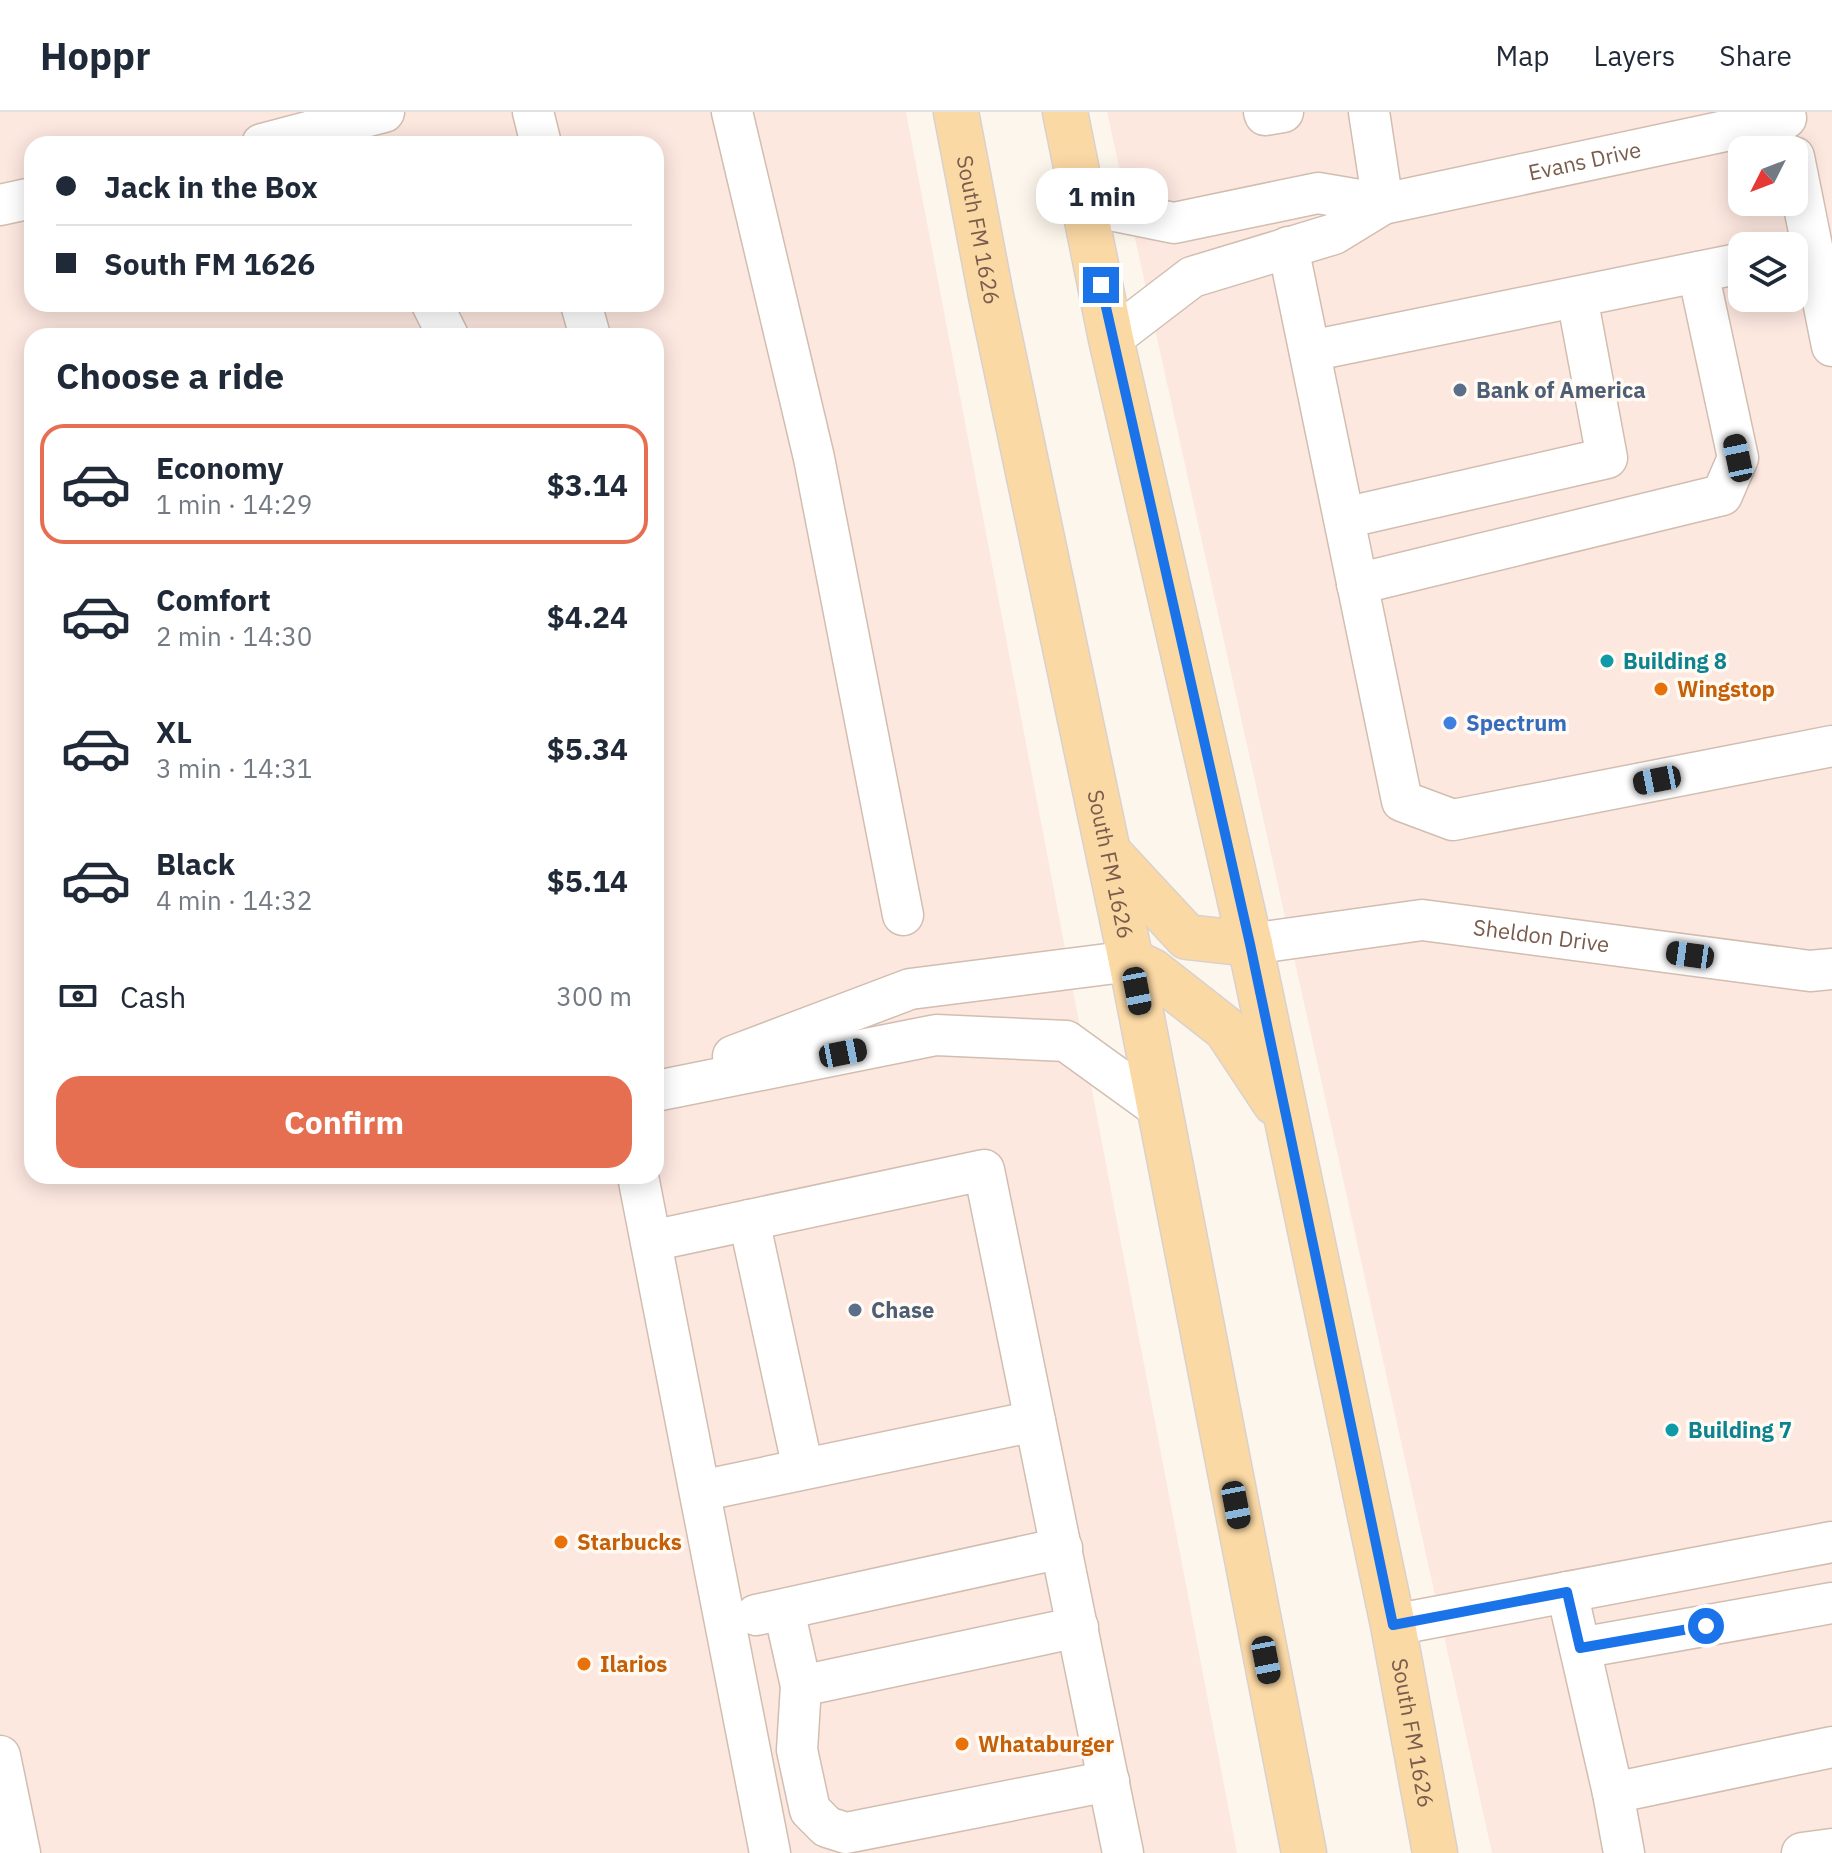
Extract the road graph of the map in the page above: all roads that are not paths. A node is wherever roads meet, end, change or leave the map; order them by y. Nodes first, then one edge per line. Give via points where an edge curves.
1 (384, 112) edge
2 (533, 112) edge
3 (732, 112) edge
4 (956, 112) edge
5 (1065, 112) edge
6 (1264, 112) edge
7 (1283, 112) edge
8 (1369, 112) edge
9 (1788, 127) edge
10 (1665, 129) edge
11 (292, 136) edge
12 (539, 136) edge
13 (24, 200) edge
14 (1383, 204) junction
15 (0, 205) edge
16 (1085, 205) junction
17 (1288, 247) junction
18 (1728, 266) edge
19 (1808, 267) edge
20 (1698, 272) junction
21 (1577, 297) junction
22 (1111, 339) junction
23 (1832, 346) edge
24 (1310, 351) junction
25 (1344, 518) junction
26 (1357, 584) junction
27 (1832, 746) edge
28 (1108, 852) junction
29 (903, 915) dead end
30 (1250, 944) junction
31 (1131, 961) junction
32 (1832, 969) edge
33 (664, 1085) edge
34 (664, 1086) edge
35 (1160, 1109) junction
36 (1288, 1122) junction
37 (640, 1184) edge
38 (749, 1220) junction
39 (651, 1241) junction
40 (1035, 1421) junction
41 (803, 1469) junction
42 (700, 1491) junction
43 (1832, 1542) edge
44 (1062, 1548) junction
45 (1567, 1592) junction
46 (1832, 1603) edge
47 (784, 1610) junction
48 (725, 1621) junction
49 (1393, 1625) junction
50 (1078, 1627) junction
51 (1580, 1648) junction
52 (801, 1686) junction
53 (1832, 1747) edge
54 (0, 1756) edge
55 (1109, 1781) junction
56 (1613, 1793) junction
57 (1832, 1849) edge
58 (20, 1853) edge
59 (770, 1853) edge
60 (1123, 1853) edge
61 (1304, 1853) edge
62 (1435, 1853) edge
63 (1624, 1853) edge
64 (1802, 1853) edge

1 - 11 street
2 - 12 street
3 - 29 street via 814,458
4 - 28 main road, South FM 1626
5 - 16 main road, South FM 1626
6 - 7 street
8 - 14 street
9 - 10 street, Evans Drive
10 - 14 street, Evans Drive
13 - 15 street
14 - 16 street, Evans Drive via 1318,193 1174,223
14 - 17 street, Evans Drive via 1334,234
16 - 22 main road, South FM 1626
17 - 22 street, Evans Drive via 1192,277
17 - 24 street
18 - 20 street
19 - 23 street
20 - 21 street
20 - 26 street via 1738,458 1722,495
21 - 24 street
21 - 25 street via 1607,458
22 - 30 main road, South FM 1626
24 - 25 street
25 - 26 street
26 - 27 street via 1402,801 1453,820
28 - 30 main road via 1187,937
28 - 31 main road, South FM 1626
30 - 32 street, Sheldon Drive via 1422,920 1810,971
30 - 36 main road, South FM 1626
31 - 33 street via 910,989
31 - 35 main road, South FM 1626
31 - 36 main road via 1152,971 1226,1029
34 - 35 street via 936,1035 1066,1041
35 - 61 main road, South FM 1626
36 - 49 main road, South FM 1626
37 - 39 street
38 - 39 street
38 - 40 street via 984,1170
38 - 41 street
39 - 42 street
40 - 41 street
40 - 44 street
41 - 42 street
42 - 48 street
43 - 45 street
44 - 47 street
44 - 50 street
45 - 49 street
45 - 51 street
46 - 51 street
47 - 48 street
47 - 52 street
48 - 59 street
49 - 62 main road, South FM 1626
50 - 52 street
50 - 55 street
51 - 56 street
52 - 55 street via 797,1750 810,1810 827,1827 846,1833
53 - 56 street
54 - 58 street
55 - 60 street
56 - 63 street
57 - 64 street

